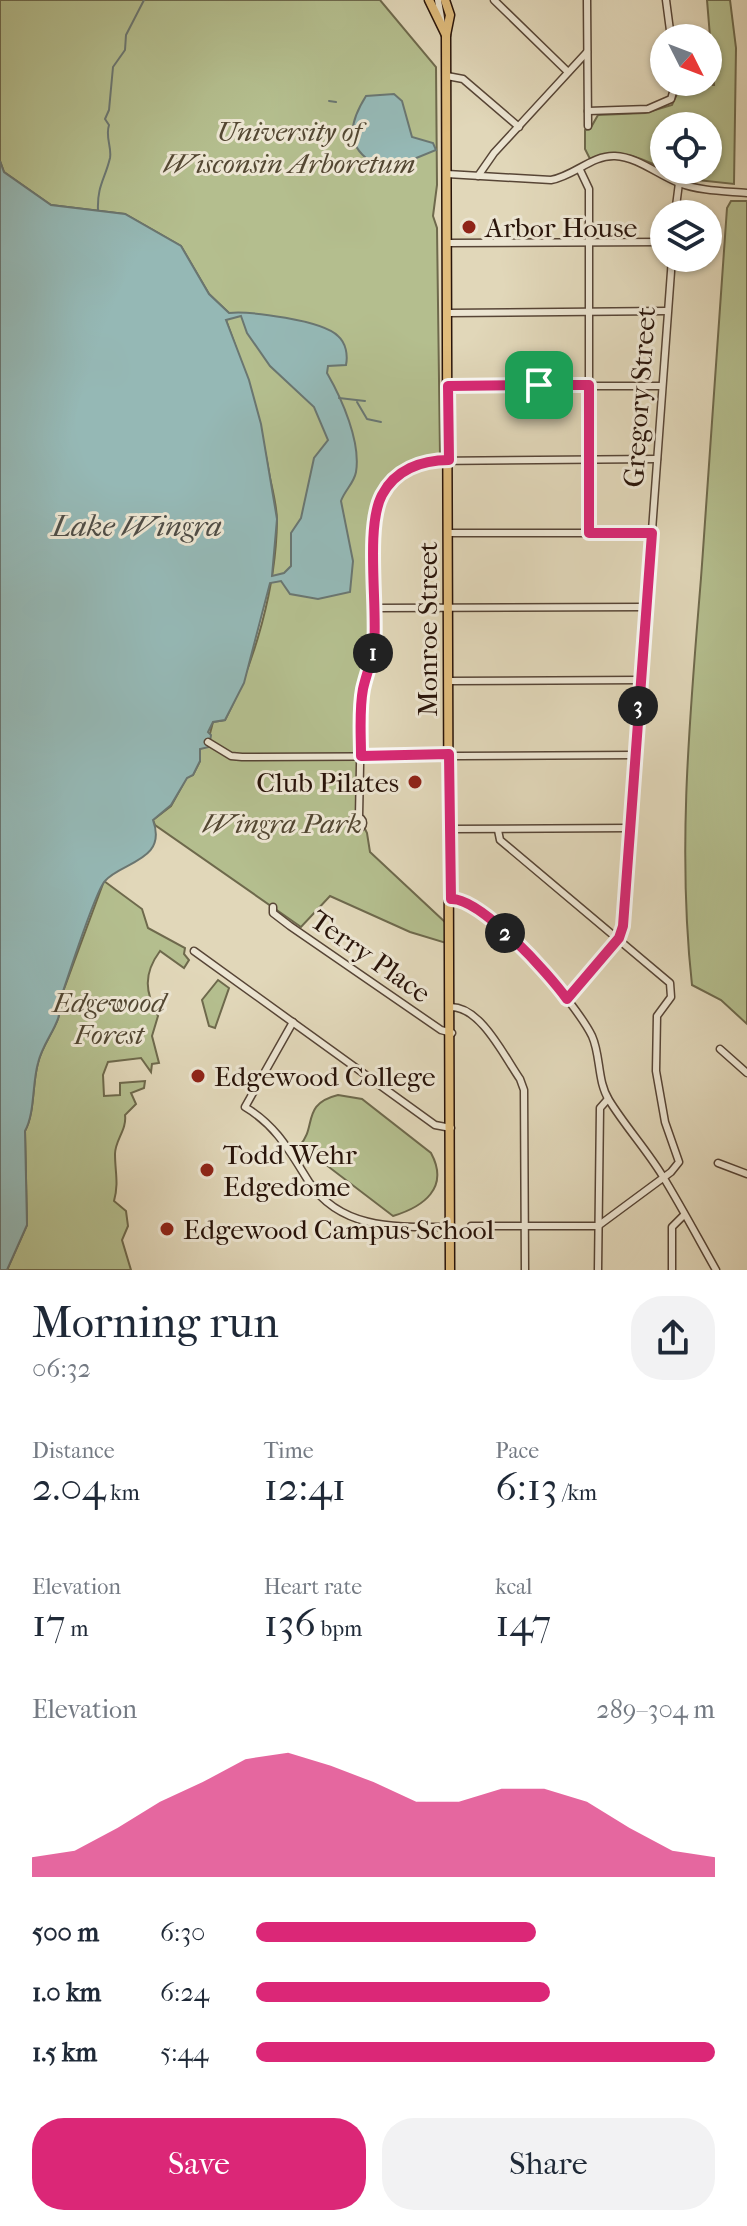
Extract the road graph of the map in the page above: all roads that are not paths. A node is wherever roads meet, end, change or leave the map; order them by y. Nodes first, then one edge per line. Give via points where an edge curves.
1 (429, 0) edge
2 (438, 0) edge
3 (445, 0) edge
4 (454, 0) edge
5 (494, 0) edge
6 (587, 0) edge
7 (666, 0) edge
8 (450, 15) junction
9 (669, 24) edge
10 (444, 32) junction
11 (587, 52) junction
12 (568, 72) junction
13 (447, 76) junction
14 (672, 96) edge
15 (588, 111) junction
16 (588, 126) dead end
17 (519, 127) junction
18 (650, 168) edge
19 (580, 170) junction
20 (447, 174) junction
21 (478, 176) junction
22 (686, 184) edge
23 (747, 193) edge
24 (590, 242) junction
25 (650, 242) edge
26 (447, 243) junction
27 (671, 272) edge
28 (588, 311) junction
29 (667, 311) junction
30 (448, 313) junction
31 (589, 385) junction
32 (448, 386) junction
33 (662, 386) junction
34 (588, 459) junction
35 (657, 459) junction
36 (449, 460) junction
37 (449, 533) junction
38 (589, 533) junction
39 (652, 533) junction
40 (449, 607) junction
41 (646, 607) junction
42 (375, 608) junction
43 (640, 680) junction
44 (449, 681) junction
45 (208, 742) dead end
46 (449, 754) junction
47 (635, 755) junction
48 (361, 756) junction
49 (359, 817) dead end
50 (629, 828) junction
51 (451, 829) junction
52 (498, 830) junction
53 (451, 899) junction
54 (273, 907) dead end
55 (619, 938) junction
56 (194, 951) dead end
57 (567, 999) junction
58 (451, 1007) junction
59 (293, 1022) junction
60 (452, 1033) junction
61 (720, 1049) dead end
62 (747, 1073) edge
63 (608, 1099) junction
64 (451, 1128) junction
65 (718, 1163) dead end
66 (747, 1174) edge
67 (663, 1178) junction
68 (684, 1215) junction
69 (471, 1226) dead end
70 (598, 1226) junction
71 (451, 1227) junction
72 (525, 1227) junction
73 (450, 1270) edge
74 (525, 1270) edge
75 (598, 1270) edge
76 (672, 1270) edge
77 (716, 1270) edge

1 - 10 main road, Monroe Street
2 - 10 street, Monroe Street
3 - 8 main road, Monroe Street
4 - 8 street
5 - 12 street
6 - 11 street
7 - 9 street
8 - 10 main road, Monroe Street
10 - 13 main road, Monroe Street
11 - 12 street
11 - 15 street
12 - 17 street
13 - 17 street via 463,79
13 - 20 main road, Monroe Street
14 - 15 street via 648,109
15 - 16 street
17 - 21 street
18 - 19 street via 615,156
19 - 21 street via 551,180
19 - 24 street via 589,189
20 - 21 street
20 - 26 main road, Monroe Street
22 - 23 street
24 - 25 street
24 - 26 street
24 - 28 street
26 - 30 main road, Monroe Street
27 - 29 street, Gregory Street
28 - 29 street
28 - 30 street
28 - 31 street
29 - 33 street, Gregory Street
30 - 32 main road, Monroe Street
31 - 32 street
31 - 33 street
31 - 34 street
32 - 36 main road, Monroe Street
33 - 35 street, Gregory Street
34 - 35 street
34 - 36 street
34 - 38 street
35 - 39 street, Gregory Street
36 - 37 main road, Monroe Street
36 - 42 street via 410,468 392,480 380,498
37 - 38 street
37 - 40 main road, Monroe Street
38 - 39 street
39 - 41 street, Gregory Street
40 - 41 street
40 - 42 street
40 - 44 main road, Monroe Street
41 - 43 street, Gregory Street
42 - 48 street via 373,649 363,688
43 - 44 street
43 - 47 street, Gregory Street
44 - 46 main road, Monroe Street
45 - 48 street via 231,756
46 - 47 street
46 - 48 street
46 - 51 main road, Monroe Street
47 - 50 street, Gregory Street
48 - 49 street
50 - 52 street
50 - 55 street, Gregory Street
51 - 52 street
51 - 53 main road, Monroe Street
52 - 55 street via 500,840
53 - 57 street via 468,903 513,940
53 - 58 main road, Monroe Street
54 - 60 street, Terry Place via 273,913 290,926
55 - 57 street
55 - 67 street via 668,979 671,997 657,1016 656,1071 679,1161
56 - 59 street
57 - 63 street via 594,1042
58 - 60 main road, Monroe Street
58 - 72 street via 469,1011 522,1085
59 - 64 street via 435,1125
59 - 71 street via 245,1107 282,1137 318,1193 343,1213 381,1226
60 - 64 main road, Monroe Street
61 - 62 street
63 - 67 street
63 - 70 street via 600,1108
64 - 71 main road, Monroe Street
65 - 66 street
67 - 68 street
67 - 70 street
68 - 76 street via 672,1227
68 - 77 street
69 - 72 street
70 - 72 street
70 - 75 street
71 - 73 main road, Monroe Street
72 - 74 street

